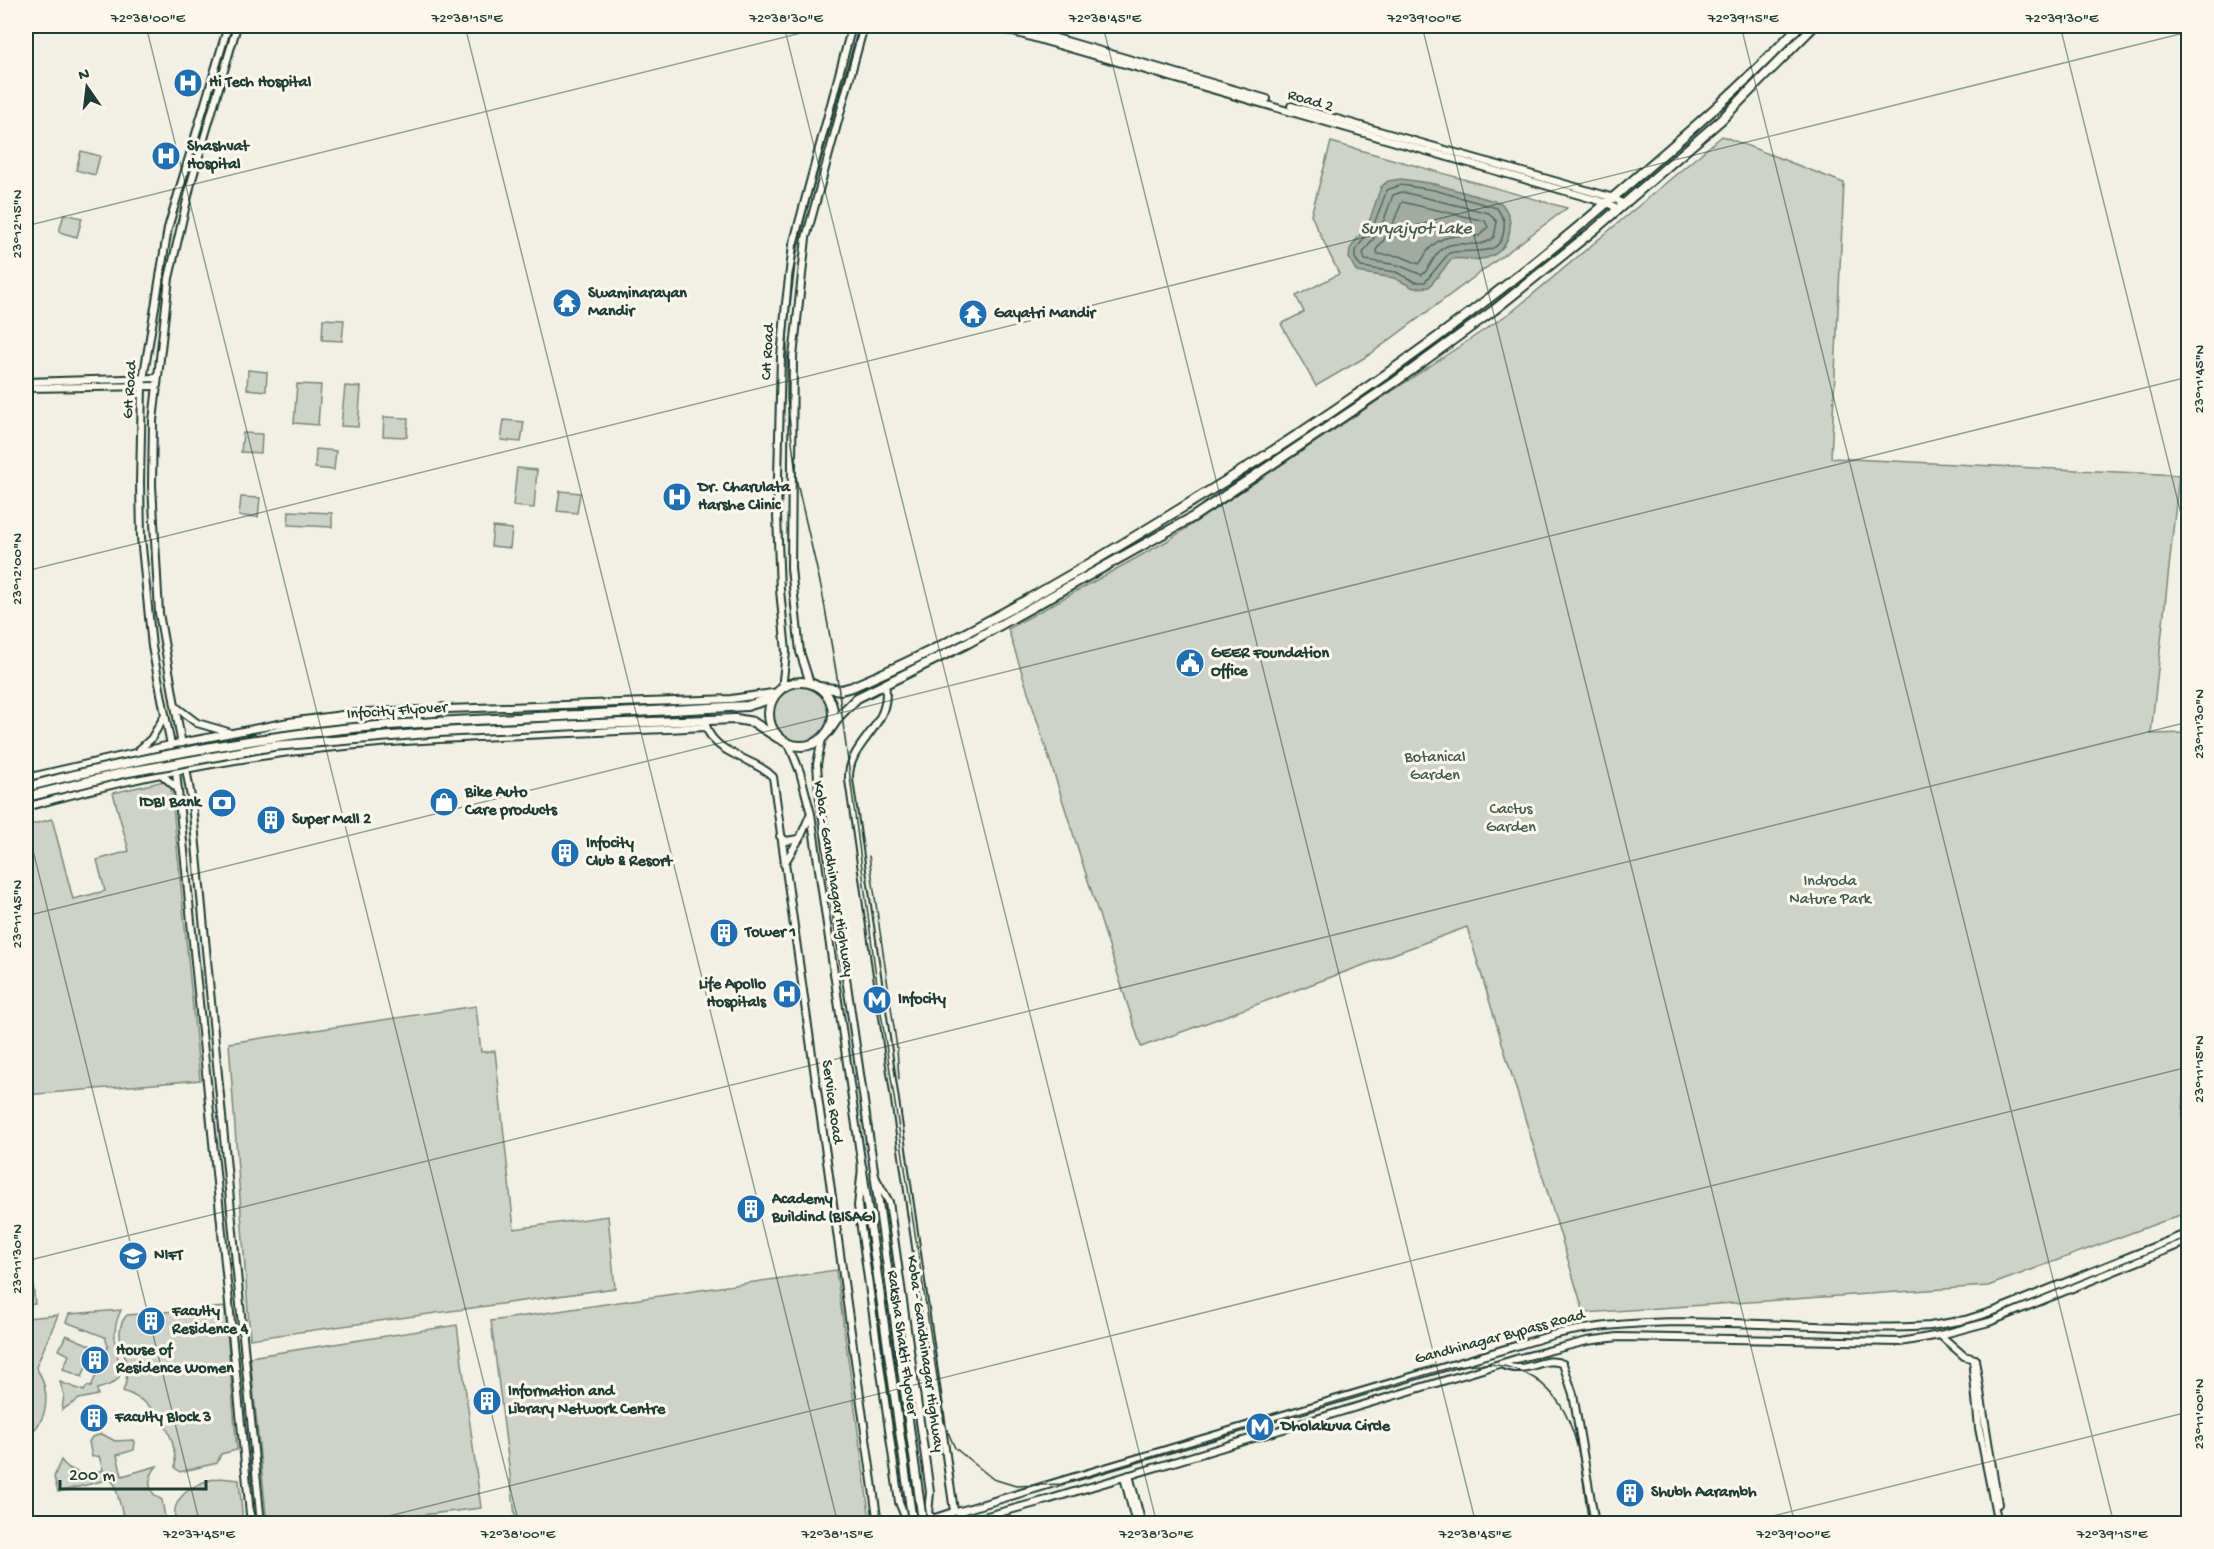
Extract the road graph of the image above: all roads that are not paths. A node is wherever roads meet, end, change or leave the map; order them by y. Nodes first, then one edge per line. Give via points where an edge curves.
1 (228, 26) edge
2 (237, 26) edge
3 (852, 26) edge
4 (864, 26) edge
5 (993, 26) edge
6 (1014, 26) edge
7 (1799, 26) edge
8 (1814, 26) edge
9 (1610, 200) junction
10 (1620, 206) junction
11 (157, 378) junction
12 (26, 382) edge
13 (143, 383) junction
14 (156, 386) junction
15 (26, 388) edge
16 (810, 683) junction
17 (885, 684) junction
18 (819, 687) junction
19 (778, 693) junction
20 (175, 707) junction
21 (443, 708) junction
22 (164, 717) junction
23 (705, 723) junction
24 (829, 731) junction
25 (232, 733) junction
26 (822, 739) junction
27 (243, 741) junction
28 (182, 743) junction
29 (787, 743) junction
30 (170, 745) junction
31 (137, 751) junction
32 (187, 766) junction
33 (176, 768) junction
34 (160, 773) junction
35 (26, 778) edge
36 (26, 787) edge
37 (178, 789) junction
38 (26, 797) edge
39 (26, 807) edge
40 (811, 814) junction
41 (779, 835) junction
42 (799, 839) junction
43 (783, 864) junction
44 (862, 1167) junction
45 (875, 1177) junction
46 (227, 1186) junction
47 (216, 1187) junction
48 (231, 1221) junction
49 (219, 1223) junction
50 (2188, 1233) edge
51 (2188, 1240) edge
52 (2130, 1260) junction
53 (1940, 1335) junction
54 (1502, 1364) junction
55 (254, 1461) junction
56 (245, 1463) junction
57 (1127, 1476) junction
58 (954, 1512) junction
59 (932, 1519) edge
60 (908, 1522) edge
61 (961, 1523) edge
62 (251, 1524) edge
63 (261, 1524) edge
64 (878, 1524) edge
65 (923, 1524) edge
66 (950, 1524) edge
67 (1136, 1524) edge
68 (1142, 1524) edge
69 (1595, 1524) edge
70 (1999, 1524) edge

1 - 13 street, GH Road via 168,228
2 - 11 street, GH Road via 180,225
3 - 19 street, CH Road via 793,245 786,303 777,516 786,651
4 - 16 street, CH Road via 806,238 793,357 791,568 800,652
5 - 9 street, Road 2
6 - 9 street, Road 2
7 - 9 highway via 1734,92
8 - 10 highway via 1721,120
9 - 10 street, Road 2
9 - 18 highway via 1509,285 1379,381 1207,493 1046,592 898,667 841,690
10 - 17 highway via 1485,316 1395,382 1193,517 1072,587
11 - 13 street
11 - 14 street, GH Road
12 - 13 street
13 - 14 street
13 - 15 street
13 - 22 street, GH Road via 141,537 152,647
14 - 20 street, GH Road via 154,555
16 - 18 highway
16 - 19 highway via 800,682
17 - 24 highway via 857,698
17 - 58 street via 885,709 848,769
18 - 24 highway via 831,702 833,722
19 - 21 street via 720,699
19 - 27 highway, Infocity Flyover, bridge via 747,706 355,728
19 - 29 highway via 770,705 771,726
20 - 25 street via 197,723
20 - 28 street, GH Road
21 - 25 street via 365,712
21 - 27 highway, bridge via 430,714 298,726
22 - 30 street, GH Road
22 - 31 street via 151,739
23 - 29 highway, Infocity Flyover via 753,722
23 - 32 street via 276,754
23 - 38 highway, Infocity Flyover, bridge via 440,732 273,746 123,773
23 - 41 street, Service Road via 726,750 773,777
24 - 26 highway
25 - 28 street
26 - 29 highway via 804,746
26 - 45 street, Koba - Gandhinagar Highway via 817,777
27 - 36 highway, Infocity Flyover, bridge
28 - 30 street
28 - 32 street, GH Road
29 - 40 street, Koba - Gandhinagar Highway via 801,772
30 - 31 street
30 - 33 street, GH Road
31 - 35 street
32 - 33 street
32 - 46 street, GH Road
33 - 34 street
33 - 37 street, GH Road
34 - 37 street
34 - 39 street
37 - 47 street, GH Road
40 - 42 street
40 - 44 street, Koba - Gandhinagar Highway
41 - 42 street via 786,841
41 - 43 street, Service Road
42 - 43 street
43 - 64 street, Service Road
44 - 60 main road, Raksha Shakti Flyover, bridge via 910,1505
44 - 60 street, Koba - Gandhinagar Highway via 858,1206 899,1502
45 - 59 street, Koba - Gandhinagar Highway via 889,1202
45 - 65 main road, Raksha Shakti Flyover, bridge
46 - 47 street
46 - 48 street, GH Road
47 - 49 street, GH Road
48 - 49 street
48 - 55 street, GH Road
49 - 56 street, GH Road
50 - 52 street
51 - 52 street
52 - 53 street, Gandhinagar Bypass Road via 1989,1322
52 - 58 street, Gandhinagar Bypass Road via 1997,1310 1930,1326 1674,1321 1601,1325 1556,1334
53 - 54 street, Gandhinagar Bypass Road via 1900,1342 1618,1336
53 - 70 street via 1964,1356 1975,1359
54 - 57 street, Gandhinagar Bypass Road
54 - 69 street via 1515,1370 1550,1362 1563,1364 1575,1406
55 - 56 street
55 - 63 street, GH Road
56 - 62 street, GH Road
57 - 61 street, Gandhinagar Bypass Road
57 - 67 street
57 - 68 street
58 - 59 street, Gandhinagar Bypass Road
58 - 61 street via 962,1517
58 - 66 street via 948,1518
59 - 60 main road via 917,1512

